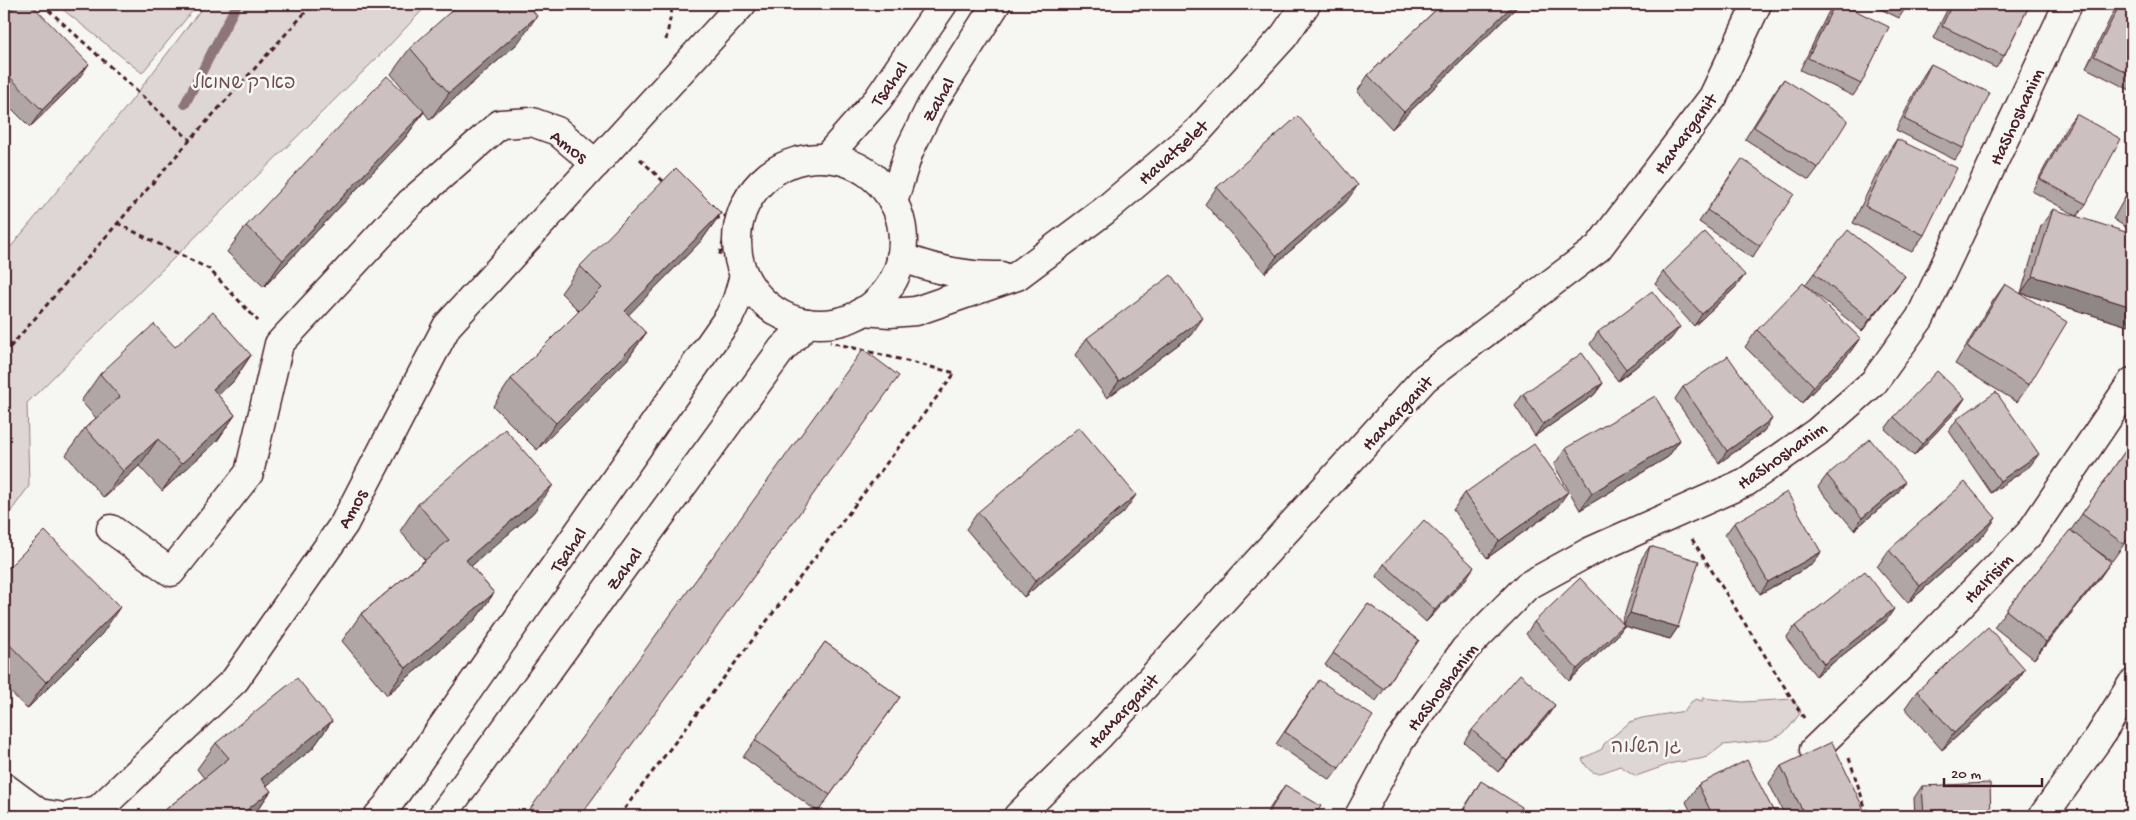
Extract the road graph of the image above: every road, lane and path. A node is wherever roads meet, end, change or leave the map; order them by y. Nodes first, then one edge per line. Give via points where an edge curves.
1 (42, 4) edge
2 (313, 4) edge
3 (557, 4) edge
4 (571, 4) edge
5 (673, 4) edge
6 (742, 4) edge
7 (943, 4) edge
8 (996, 4) edge
9 (1306, 4) edge
10 (1757, 4) edge
11 (2068, 4) edge
12 (666, 46) dead end
13 (190, 140) junction
14 (635, 154) dead end
15 (826, 158) junction
16 (596, 164) junction
17 (671, 188) edge
18 (893, 202) junction
19 (707, 222) edge
20 (117, 223) junction
21 (901, 256) junction
22 (719, 259) dead end
23 (744, 276) junction
24 (1017, 276) junction
25 (864, 311) junction
26 (802, 329) junction
27 (280, 344) junction
28 (4, 354) edge
29 (2132, 382) edge
30 (1676, 513) junction
31 (111, 529) dead end
32 (2132, 684) edge
33 (1824, 740) junction
34 (4, 787) edge
35 (58, 816) edge
36 (70, 816) edge
37 (378, 816) edge
38 (442, 816) edge
39 (619, 816) edge
40 (1018, 816) edge
41 (1359, 816) edge
42 (1868, 816) edge
43 (2043, 816) edge

1 - 13 path
2 - 13 path
3 - 4 path via 565,10
5 - 12 path
6 - 16 street, Amos
7 - 15 street, Tsahal via 878,99
8 - 18 street, Zahal via 932,106 909,150
9 - 24 street, Havatselet via 1284,36 1197,132 1104,211
10 - 40 street, HaMarganit via 1713,97 1598,248 1425,378 1099,736
11 - 30 street, HaShoshanim via 1920,318 1874,382 1817,432 1746,482
13 - 20 path
14 - 17 path
15 - 18 street via 853,164 876,179
15 - 23 street via 801,159 779,168 760,184 745,204 738,228 738,252
16 - 27 street, Amos via 557,131 532,122 500,124 410,203
16 - 36 street, Amos via 447,326 344,524 235,680 98,810
18 - 21 street via 902,228
19 - 22 path via 731,214
20 - 27 path via 209,269
20 - 28 path
21 - 24 street via 947,271 990,277
21 - 25 street via 894,278 881,297
23 - 26 street via 770,308
23 - 37 street, Tsahal via 729,317
24 - 25 street, Havatselet via 916,310
25 - 26 street via 846,320
26 - 38 street, Zahal via 770,365
26 - 39 path via 955,373
27 - 31 street, Amos via 249,473 171,572
29 - 33 street, HaIrisim via 2030,532 1906,661
30 - 33 path
30 - 41 street, HaShoshanim via 1589,552 1527,586 1465,649 1399,742
32 - 43 street via 2098,739
33 - 42 path
34 - 35 street via 39,813

